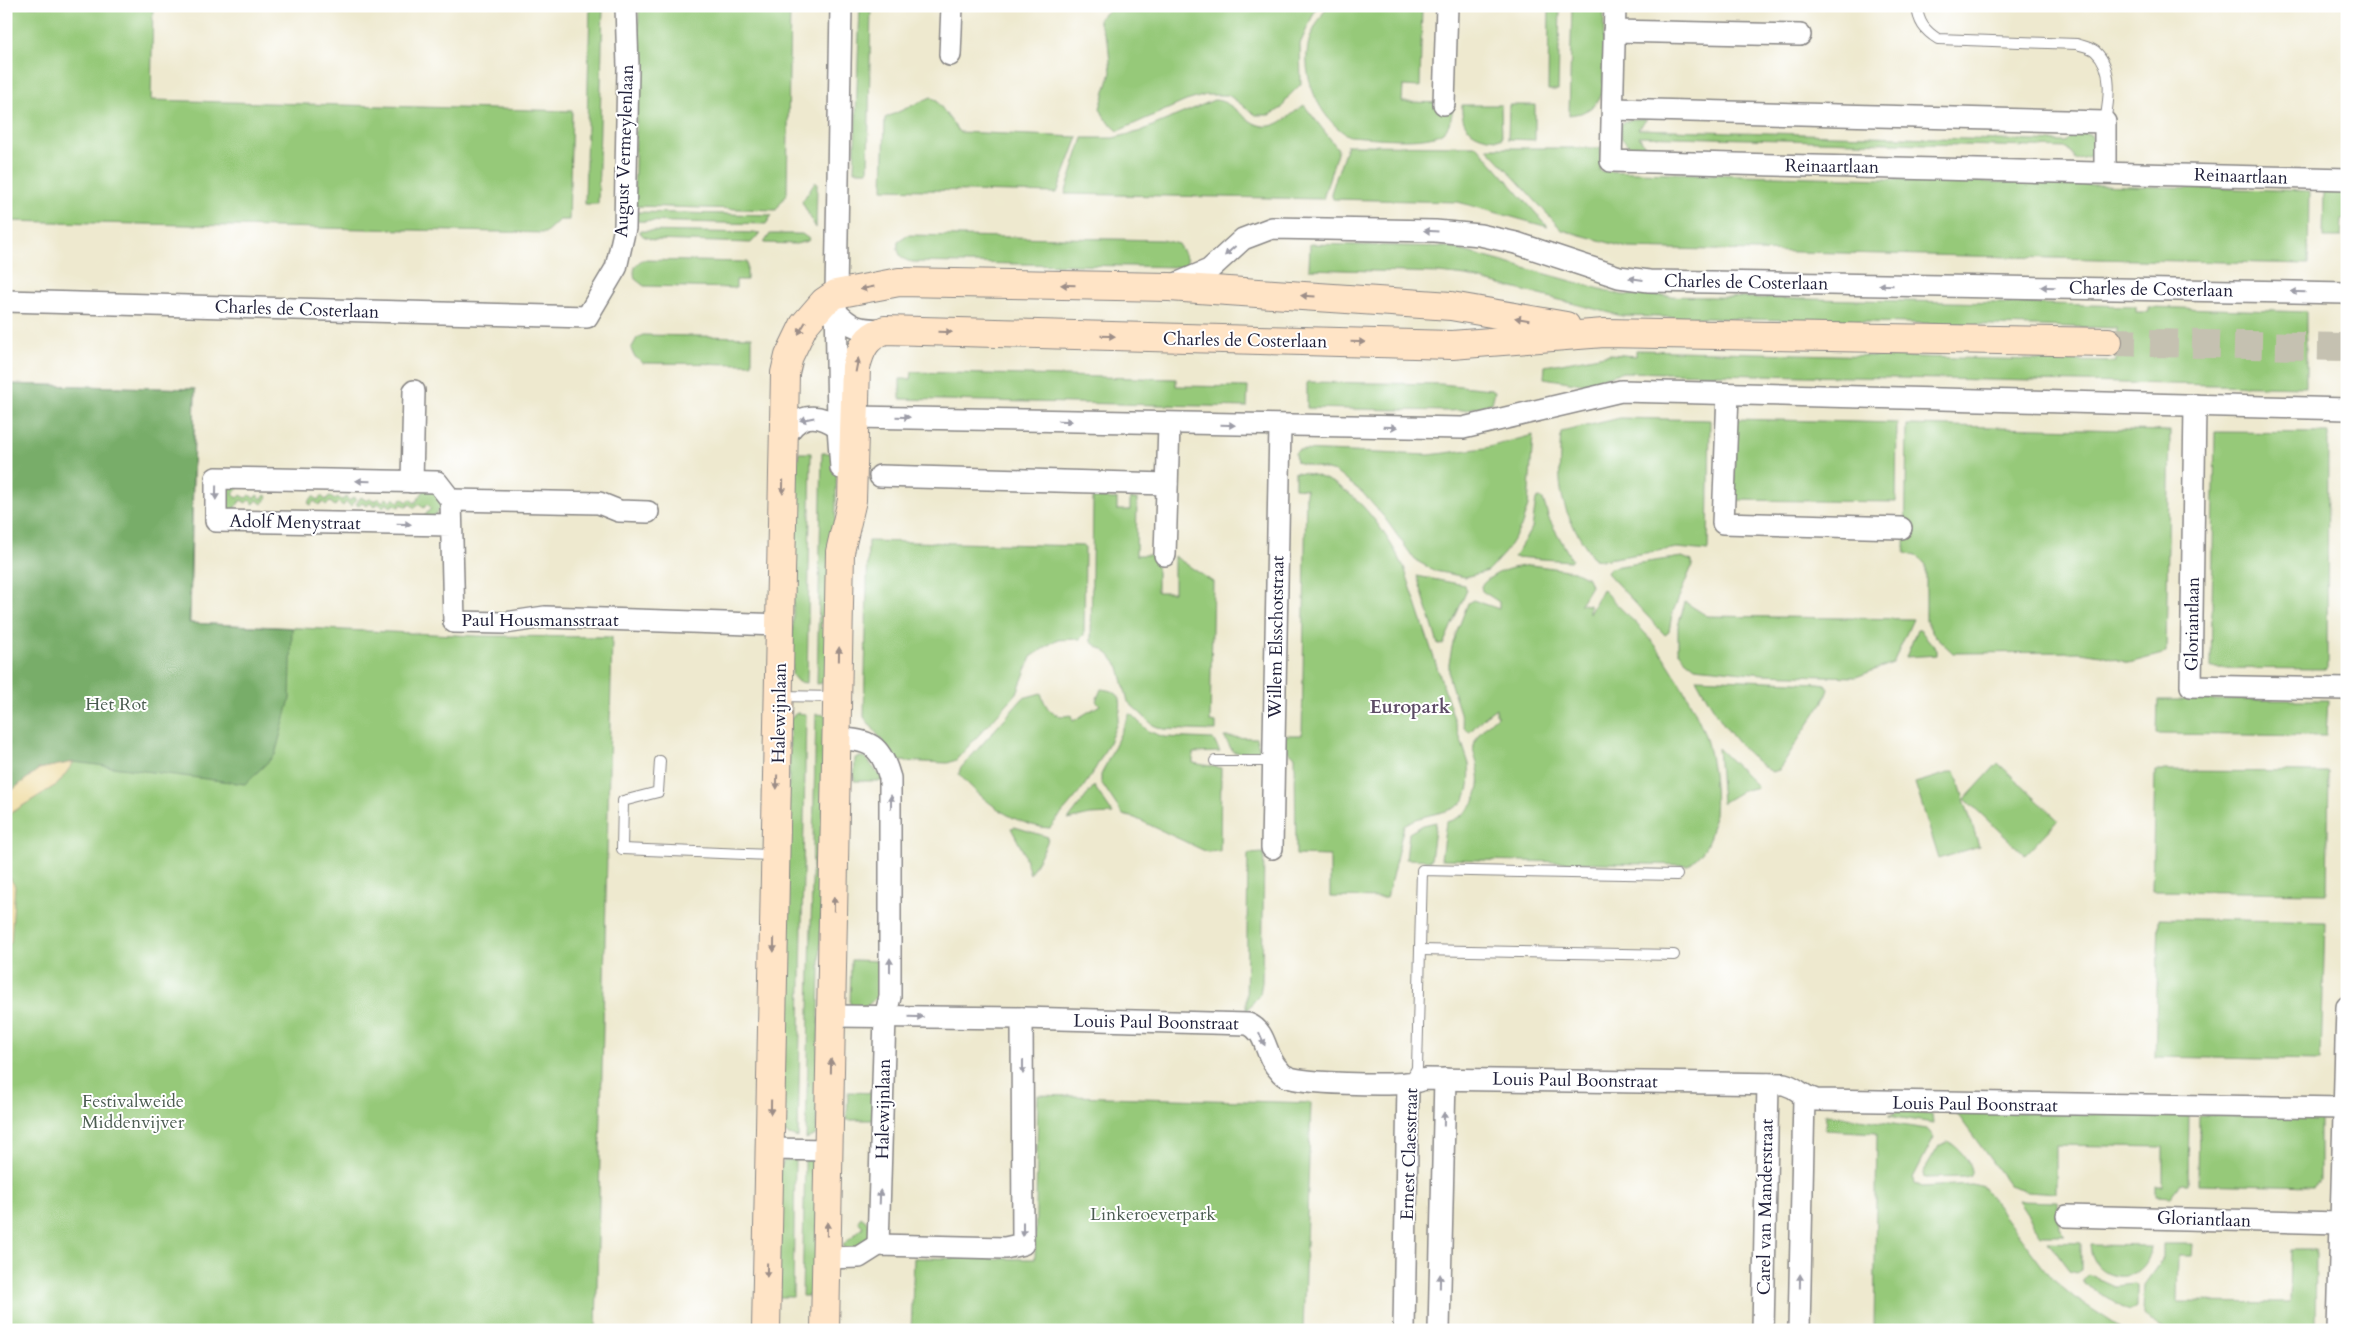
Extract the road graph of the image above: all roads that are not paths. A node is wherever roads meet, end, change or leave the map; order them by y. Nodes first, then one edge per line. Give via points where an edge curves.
1 (626, 6) edge
2 (841, 6) edge
3 (952, 6) edge
4 (1447, 6) edge
5 (1615, 6) edge
6 (1917, 6) edge
7 (1614, 30) junction
8 (1800, 35) dead end
9 (950, 55) dead end
10 (1444, 104) dead end
11 (1612, 109) junction
12 (2105, 122) junction
13 (2105, 172) junction
14 (2347, 179) edge
15 (1169, 287) junction
16 (2347, 293) edge
17 (6, 301) edge
18 (836, 303) junction
19 (587, 317) joint
20 (884, 330) junction
21 (1604, 333) junction
22 (2108, 342) tunnel mouth
23 (414, 391) dead end
24 (1728, 394) junction
25 (2195, 405) junction
26 (2347, 409) edge
27 (846, 422) junction
28 (1169, 424) junction
29 (1280, 426) junction
30 (784, 440) junction
31 (880, 476) dead end
32 (412, 482) junction
33 (1167, 484) junction
34 (451, 500) junction
35 (648, 512) dead end
36 (451, 525) junction
37 (1901, 528) dead end
38 (1165, 554) dead end
39 (781, 625) junction
40 (2347, 689) edge
41 (779, 696) junction
42 (838, 697) junction
43 (838, 739) junction
44 (660, 761) dead end
45 (1215, 761) dead end
46 (1274, 761) junction
47 (1272, 848) dead end
48 (775, 855) junction
49 (1677, 875) dead end
50 (1420, 950) junction
51 (1674, 955) dead end
52 (2347, 1007) edge
53 (832, 1016) junction
54 (885, 1017) junction
55 (1022, 1018) junction
56 (1445, 1079) junction
57 (1408, 1083) junction
58 (1768, 1084) junction
59 (1804, 1097) junction
60 (2344, 1108) junction
61 (770, 1149) junction
62 (829, 1150) junction
63 (2067, 1216) dead end
64 (2340, 1223) junction
65 (878, 1245) junction
66 (827, 1258) junction
67 (766, 1330) edge
68 (825, 1330) edge
69 (1404, 1330) edge
70 (1439, 1330) edge
71 (1763, 1330) edge
72 (1799, 1330) edge
73 (2338, 1330) edge

1 - 19 street, August Vermeylenlaan via 625,228 616,268
2 - 18 street
3 - 9 street
4 - 10 street
5 - 7 street, Reinaartlaan
6 - 12 lane via 1925,30 1938,39 2077,44 2094,50 2105,62 2108,74
7 - 8 street
7 - 11 street, Reinaartlaan
11 - 12 street
11 - 13 street, Reinaartlaan via 1611,161
12 - 13 street
13 - 14 street, Reinaartlaan
16 -> 15 street, Charles de Costerlaan via 1649,281 1619,277 1516,243 1480,235 1281,228 1272,228 1243,239 1209,270
15 -> 18 main road, Charles de Costerlaan via 898,282
21 -> 15 main road, Charles de Costerlaan via 1451,306
17 - 19 street, Charles de Costerlaan
18 - 20 street, Charles de Costerlaan via 848,324 859,329
18 - 27 street
18 -> 30 main road, Halewijnlaan via 824,302 804,325 789,356 785,372
20 -> 21 main road, Charles de Costerlaan via 1452,345
27 -> 20 main road via 862,347 872,334
21 - 22 main road, Charles de Costerlaan
23 - 32 street
24 - 25 street
29 -> 24 street via 1463,428 1621,391
24 - 37 street via 1723,523
25 - 26 street
25 - 40 street, Gloriantlaan via 2191,686
27 -> 28 street
27 -> 30 street via 814,417 801,419 789,428
42 -> 27 main road via 840,552 852,500
28 -> 29 street
28 - 33 street
29 - 46 street, Willem Elsschotstraat
30 -> 39 main road, Halewijnlaan
31 - 33 street
32 - 34 street, Adolf Menystraat via 436,482
32 -> 36 street, Adolf Menystraat via 216,478 216,521
33 - 38 street
34 - 35 street via 599,503 619,511
34 - 36 street
36 - 39 street, Paul Housmansstraat via 454,622 505,623 544,617
39 - 41 main road, Halewijnlaan
41 - 42 lane
41 -> 48 main road, Halewijnlaan
42 - 43 main road
53 -> 43 main road
54 -> 43 street, Halewijnlaan via 890,997 890,778 879,753 867,742
44 - 48 lane via 658,792 623,801 622,850
45 - 46 lane
46 - 47 street, Willem Elsschotstraat
48 -> 61 main road, Halewijnlaan
49 - 50 lane, Ernest Claesstraat via 1422,870
50 - 51 lane
50 - 57 lane, Ernest Claesstraat via 1417,1068
52 - 60 street
53 - 54 street, Louis Paul Boonstraat
62 -> 53 main road
54 -> 55 street, Louis Paul Boonstraat
65 -> 54 street, Halewijnlaan
55 -> 57 street, Louis Paul Boonstraat via 1248,1024 1256,1027 1270,1060 1286,1077
55 -> 65 street via 1023,1244 1005,1248
56 - 57 street, Louis Paul Boonstraat via 1426,1078
56 - 58 street, Louis Paul Boonstraat
70 -> 56 street, Ernest Claesstraat
57 - 69 street, Ernest Claesstraat
58 - 59 street, Louis Paul Boonstraat via 1792,1086
58 - 71 street, Carel van Manderstraat
59 - 60 street, Louis Paul Boonstraat via 1930,1103
72 -> 59 street, Carel van Manderstraat
60 - 64 street
61 - 62 street
61 -> 67 main road, Halewijnlaan
66 -> 62 main road
63 - 64 street, Gloriantlaan
64 - 73 street
65 - 66 street via 859,1257
66 - 68 main road

